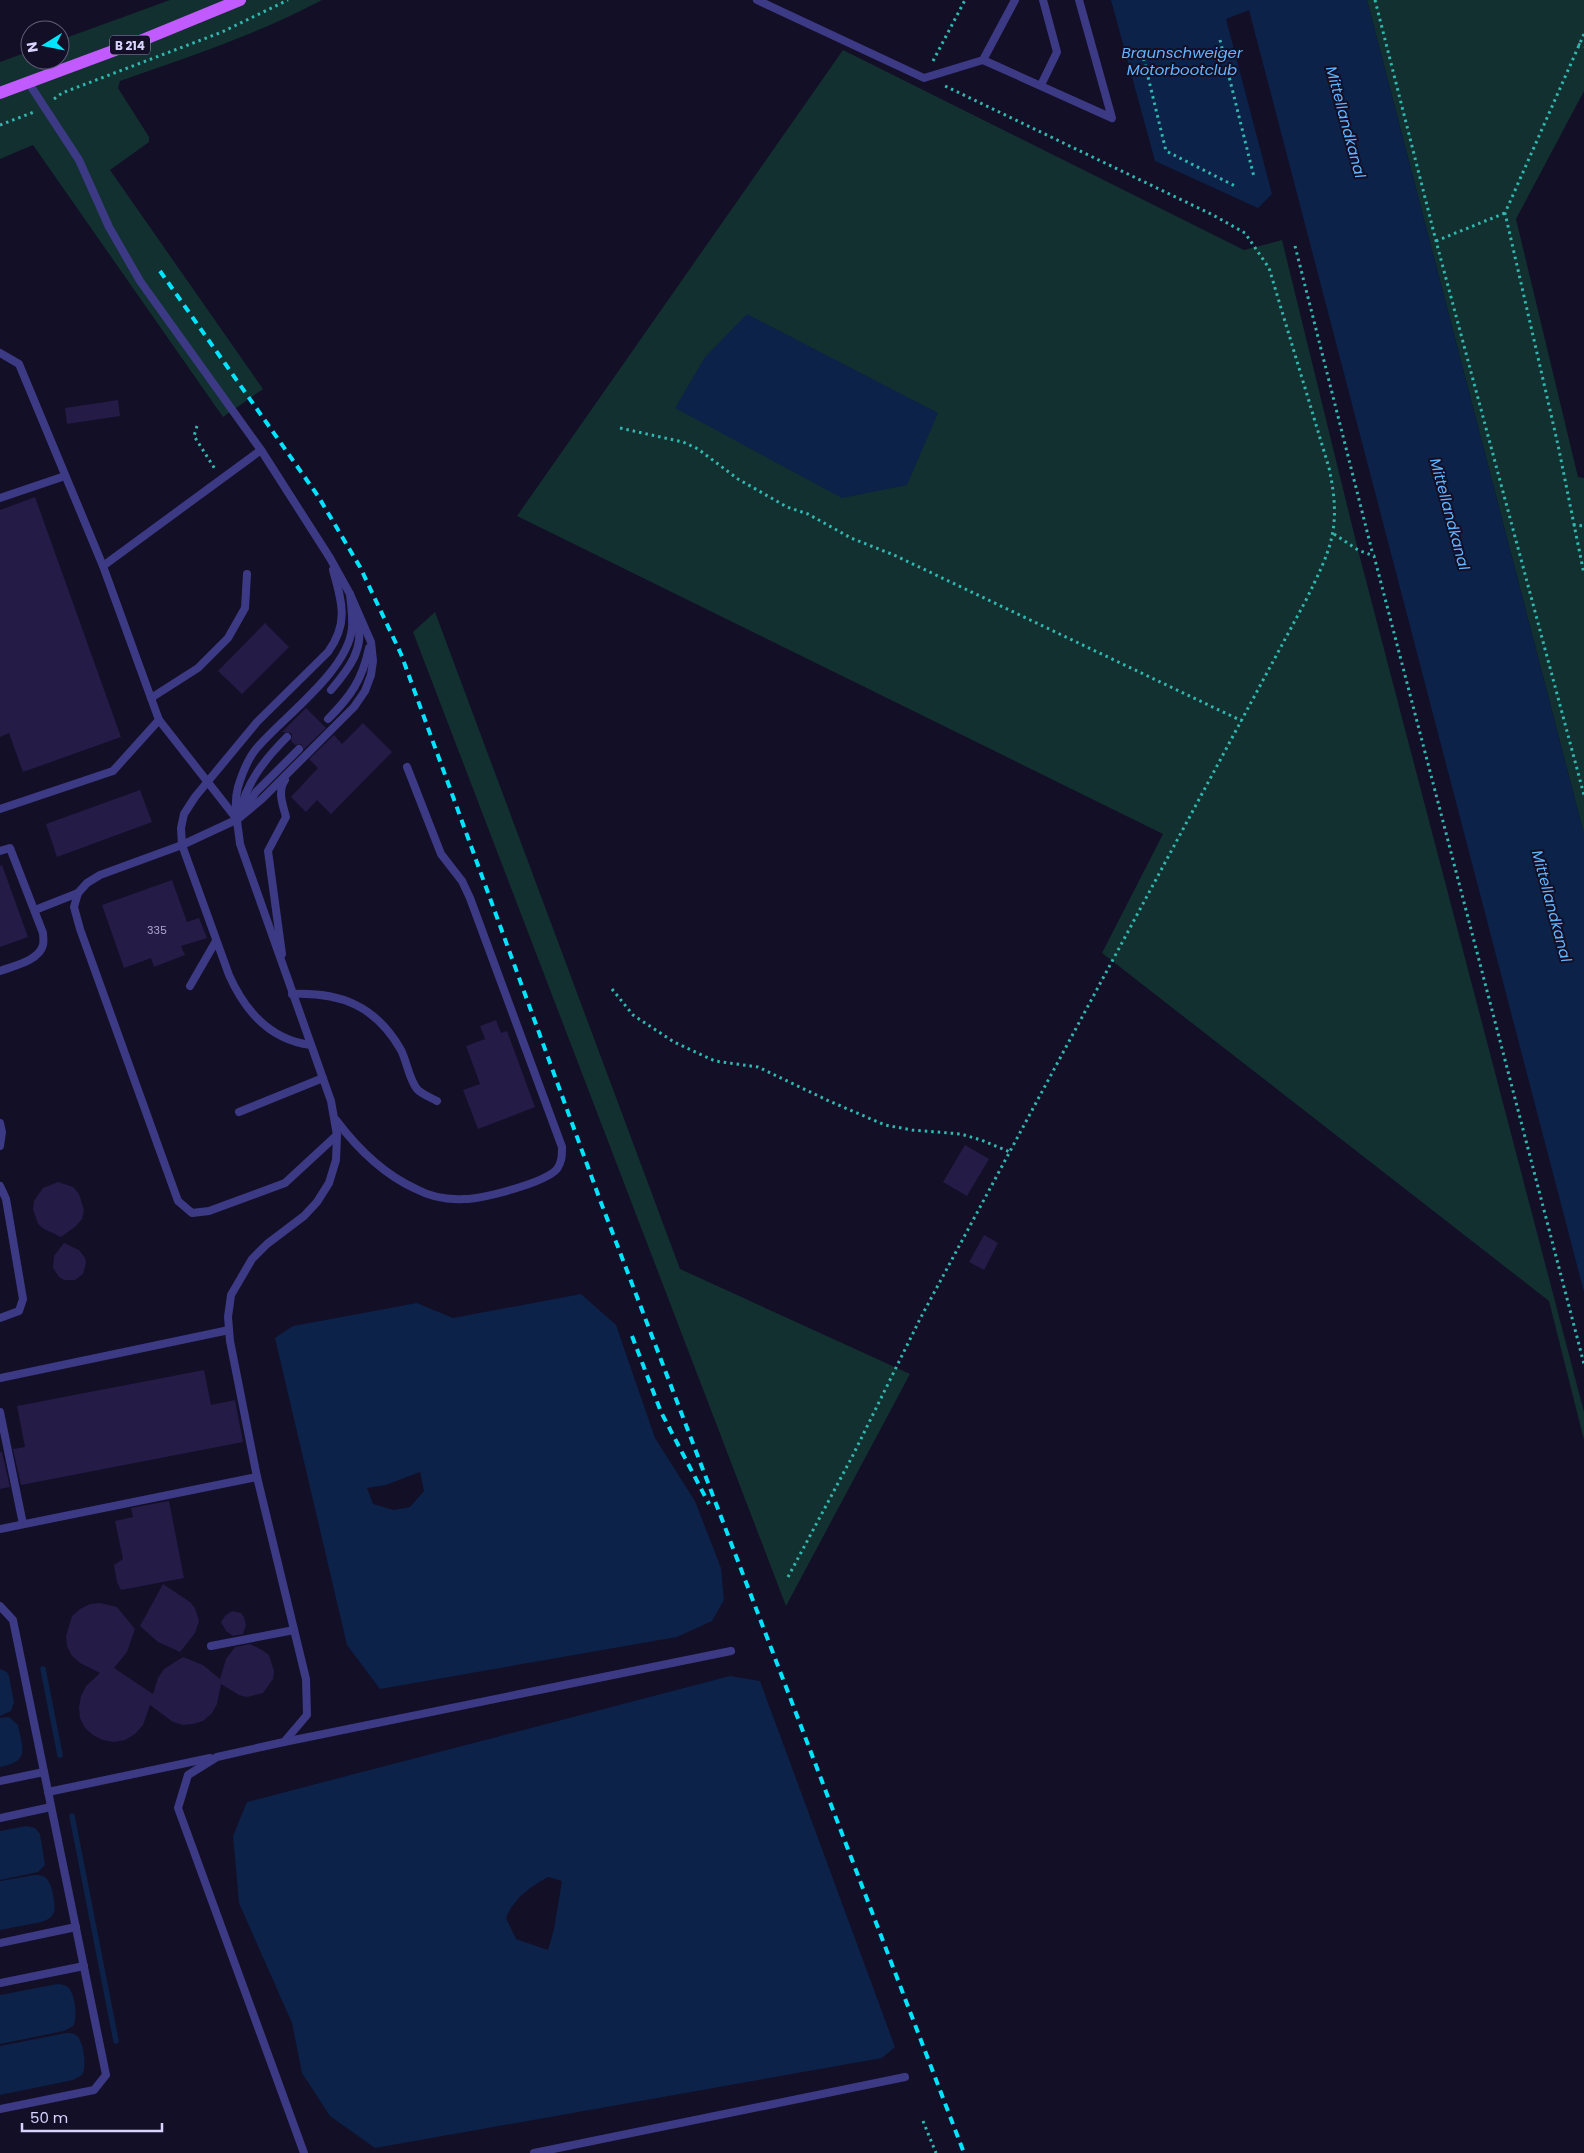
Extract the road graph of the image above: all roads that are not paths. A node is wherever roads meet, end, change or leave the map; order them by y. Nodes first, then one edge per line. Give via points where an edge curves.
1 (240, 0) edge
2 (757, 0) edge
3 (1015, 0) edge
4 (1043, 0) edge
5 (1079, 0) edge
6 (983, 60) junction
7 (28, 82) junction
8 (1041, 85) junction
9 (0, 93) edge
10 (0, 353) edge
11 (262, 450) junction
12 (65, 476) junction
13 (0, 498) edge
14 (330, 558) junction
15 (103, 566) junction
16 (247, 574) dead end
17 (350, 594) junction
18 (371, 642) junction
19 (332, 690) dead end
20 (151, 698) junction
21 (328, 719) dead end
22 (159, 720) junction
23 (287, 737) dead end
24 (299, 748) dead end
25 (407, 766) dead end
26 (290, 771) junction
27 (208, 782) junction
28 (0, 809) edge
29 (238, 819) junction
30 (182, 845) junction
31 (0, 851) edge
32 (78, 893) junction
33 (35, 910) junction
34 (216, 941) junction
35 (284, 970) junction
36 (0, 971) edge
37 (190, 986) dead end
38 (292, 994) junction
39 (311, 1045) junction
40 (323, 1078) junction
41 (437, 1101) dead end
42 (239, 1112) dead end
43 (336, 1120) junction
44 (0, 1122) edge
45 (337, 1135) junction
46 (0, 1146) edge
47 (0, 1186) edge
48 (0, 1318) edge
49 (229, 1330) junction
50 (0, 1378) edge
51 (0, 1412) edge
52 (257, 1477) junction
53 (23, 1524) junction
54 (0, 1529) edge
55 (0, 1606) edge
56 (294, 1630) junction
57 (211, 1646) dead end
58 (731, 1651) dead end
59 (284, 1742) junction
60 (217, 1757) junction
61 (44, 1772) junction
62 (0, 1781) edge
63 (48, 1792) junction
64 (51, 1807) junction
65 (0, 1818) edge
66 (76, 1927) junction
67 (0, 1943) edge
68 (84, 1966) junction
69 (0, 1983) edge
70 (905, 2077) dead end
71 (0, 2109) edge
72 (304, 2153) edge
73 (534, 2153) edge

1 - 7 main road, B 214
2 - 6 lane via 924,78
3 - 6 lane
4 - 8 lane via 1058,52
5 - 8 lane via 1112,118
6 - 8 lane
7 - 9 main road, B 214
7 - 11 lane via 79,160 109,227 140,281
10 - 12 lane via 19,364
11 - 14 lane
11 - 15 lane
12 - 13 lane
12 - 15 lane
14 - 17 lane
14 - 27 lane via 342,612 336,641 257,722
15 - 20 lane
16 - 20 lane via 245,608 228,638 198,668
17 - 18 lane
17 - 19 lane via 359,626 358,650 349,669
17 - 29 lane via 352,629 347,646 323,681 255,750 237,788 235,806
18 - 21 lane via 365,668 356,686
18 - 26 lane via 373,661 365,691 354,707
20 - 22 lane
22 - 27 lane
22 - 28 lane via 113,771
23 - 29 lane via 256,773 243,796
24 - 29 lane via 256,792
25 - 43 lane via 441,854 462,881 476,915 562,1147 562,1157 557,1168 534,1182 466,1200 435,1197 398,1180 356,1145
26 - 29 lane
26 - 35 lane via 282,784 281,795 286,817 268,851
27 - 29 lane
27 - 30 lane via 184,814
29 - 30 lane
29 - 35 lane via 240,844
30 - 32 lane via 100,875
30 - 34 lane
31 - 33 lane via 10,848
32 - 33 lane
32 - 45 lane via 74,907 80,929 178,1201 192,1213 209,1211 274,1188 285,1183
33 - 36 lane via 42,933 43,944 39,953 28,961
34 - 37 lane
34 - 39 lane via 229,975 248,1009 278,1035 294,1043
35 - 38 lane
38 - 39 lane
38 - 41 lane via 323,994 358,1004 390,1032 418,1090
39 - 40 lane
40 - 42 lane
40 - 43 lane
43 - 45 lane
44 - 46 lane
45 - 49 lane via 336,1160 329,1183 304,1216 252,1259 231,1295
47 - 48 lane via 6,1198 23,1299 19,1310
49 - 50 lane
49 - 52 lane
51 - 53 lane
52 - 53 lane
52 - 56 lane
53 - 54 lane
55 - 61 lane via 13,1620
56 - 57 lane
56 - 59 lane via 306,1678 307,1715
58 - 59 lane
59 - 60 lane
60 - 63 lane
60 - 72 lane via 188,1775 178,1808
61 - 62 lane
61 - 63 lane
63 - 64 lane
64 - 65 lane
64 - 66 lane
66 - 67 lane
66 - 68 lane
68 - 69 lane
68 - 71 lane via 106,2075 94,2090
70 - 73 lane

